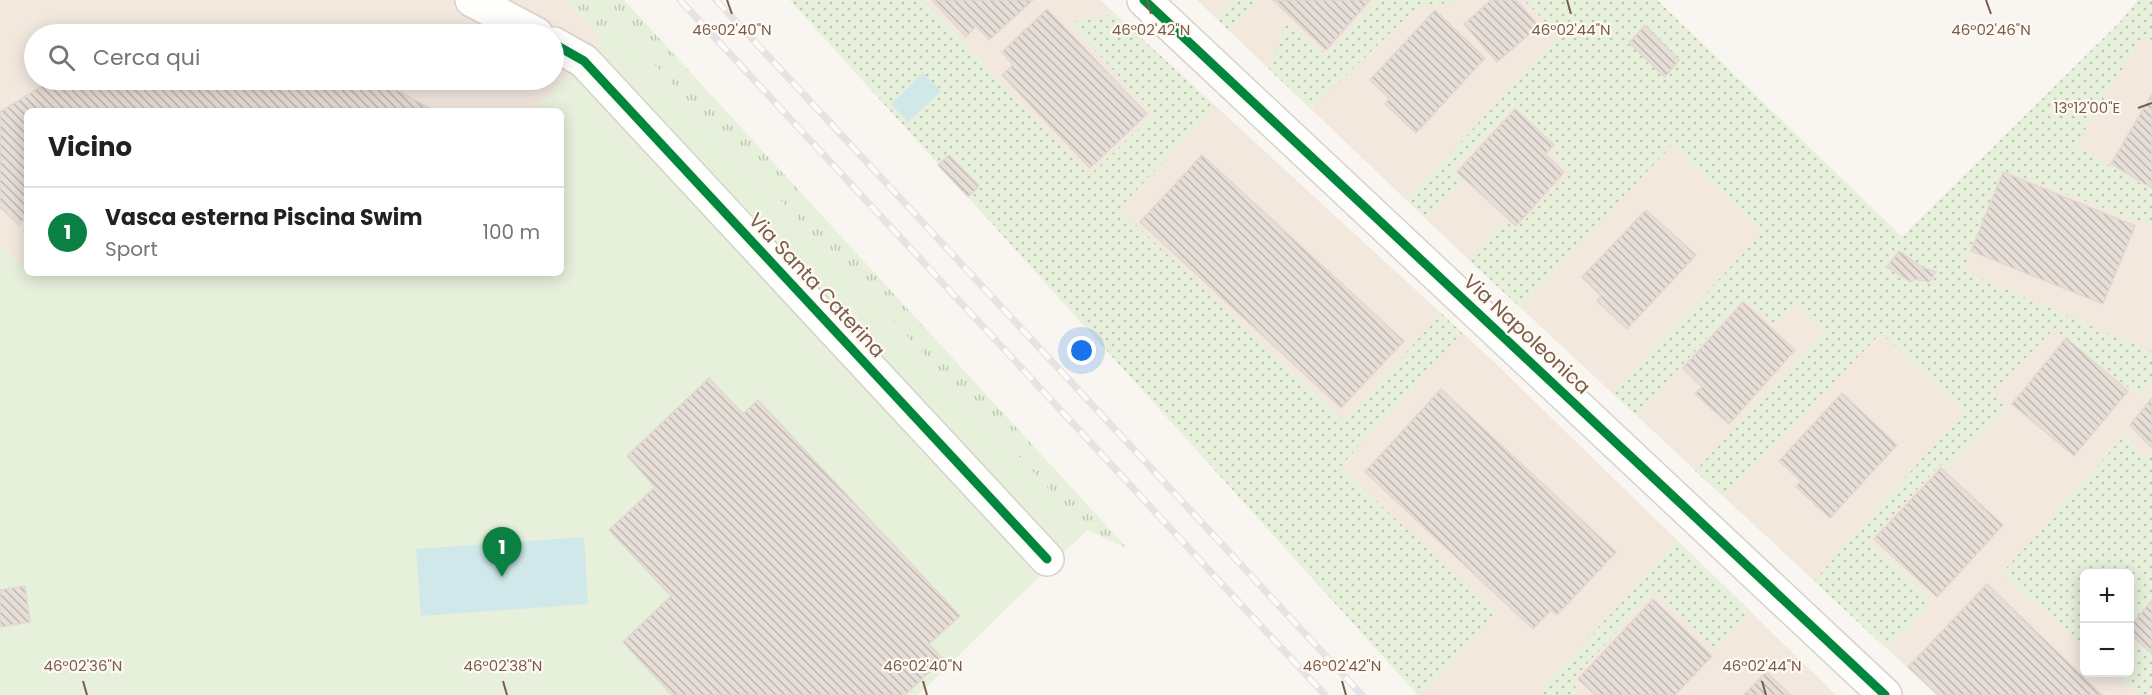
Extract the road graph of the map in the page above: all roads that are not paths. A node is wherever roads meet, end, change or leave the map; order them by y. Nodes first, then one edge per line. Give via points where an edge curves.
1 (472, 0) edge
2 (1144, 0) edge
3 (518, 24) edge
4 (564, 50) edge
5 (1047, 559) dead end
6 (1885, 695) edge

1 - 3 street
2 - 6 street, Via Napoleonica
4 - 5 street, Via Santa Caterina via 584,61

